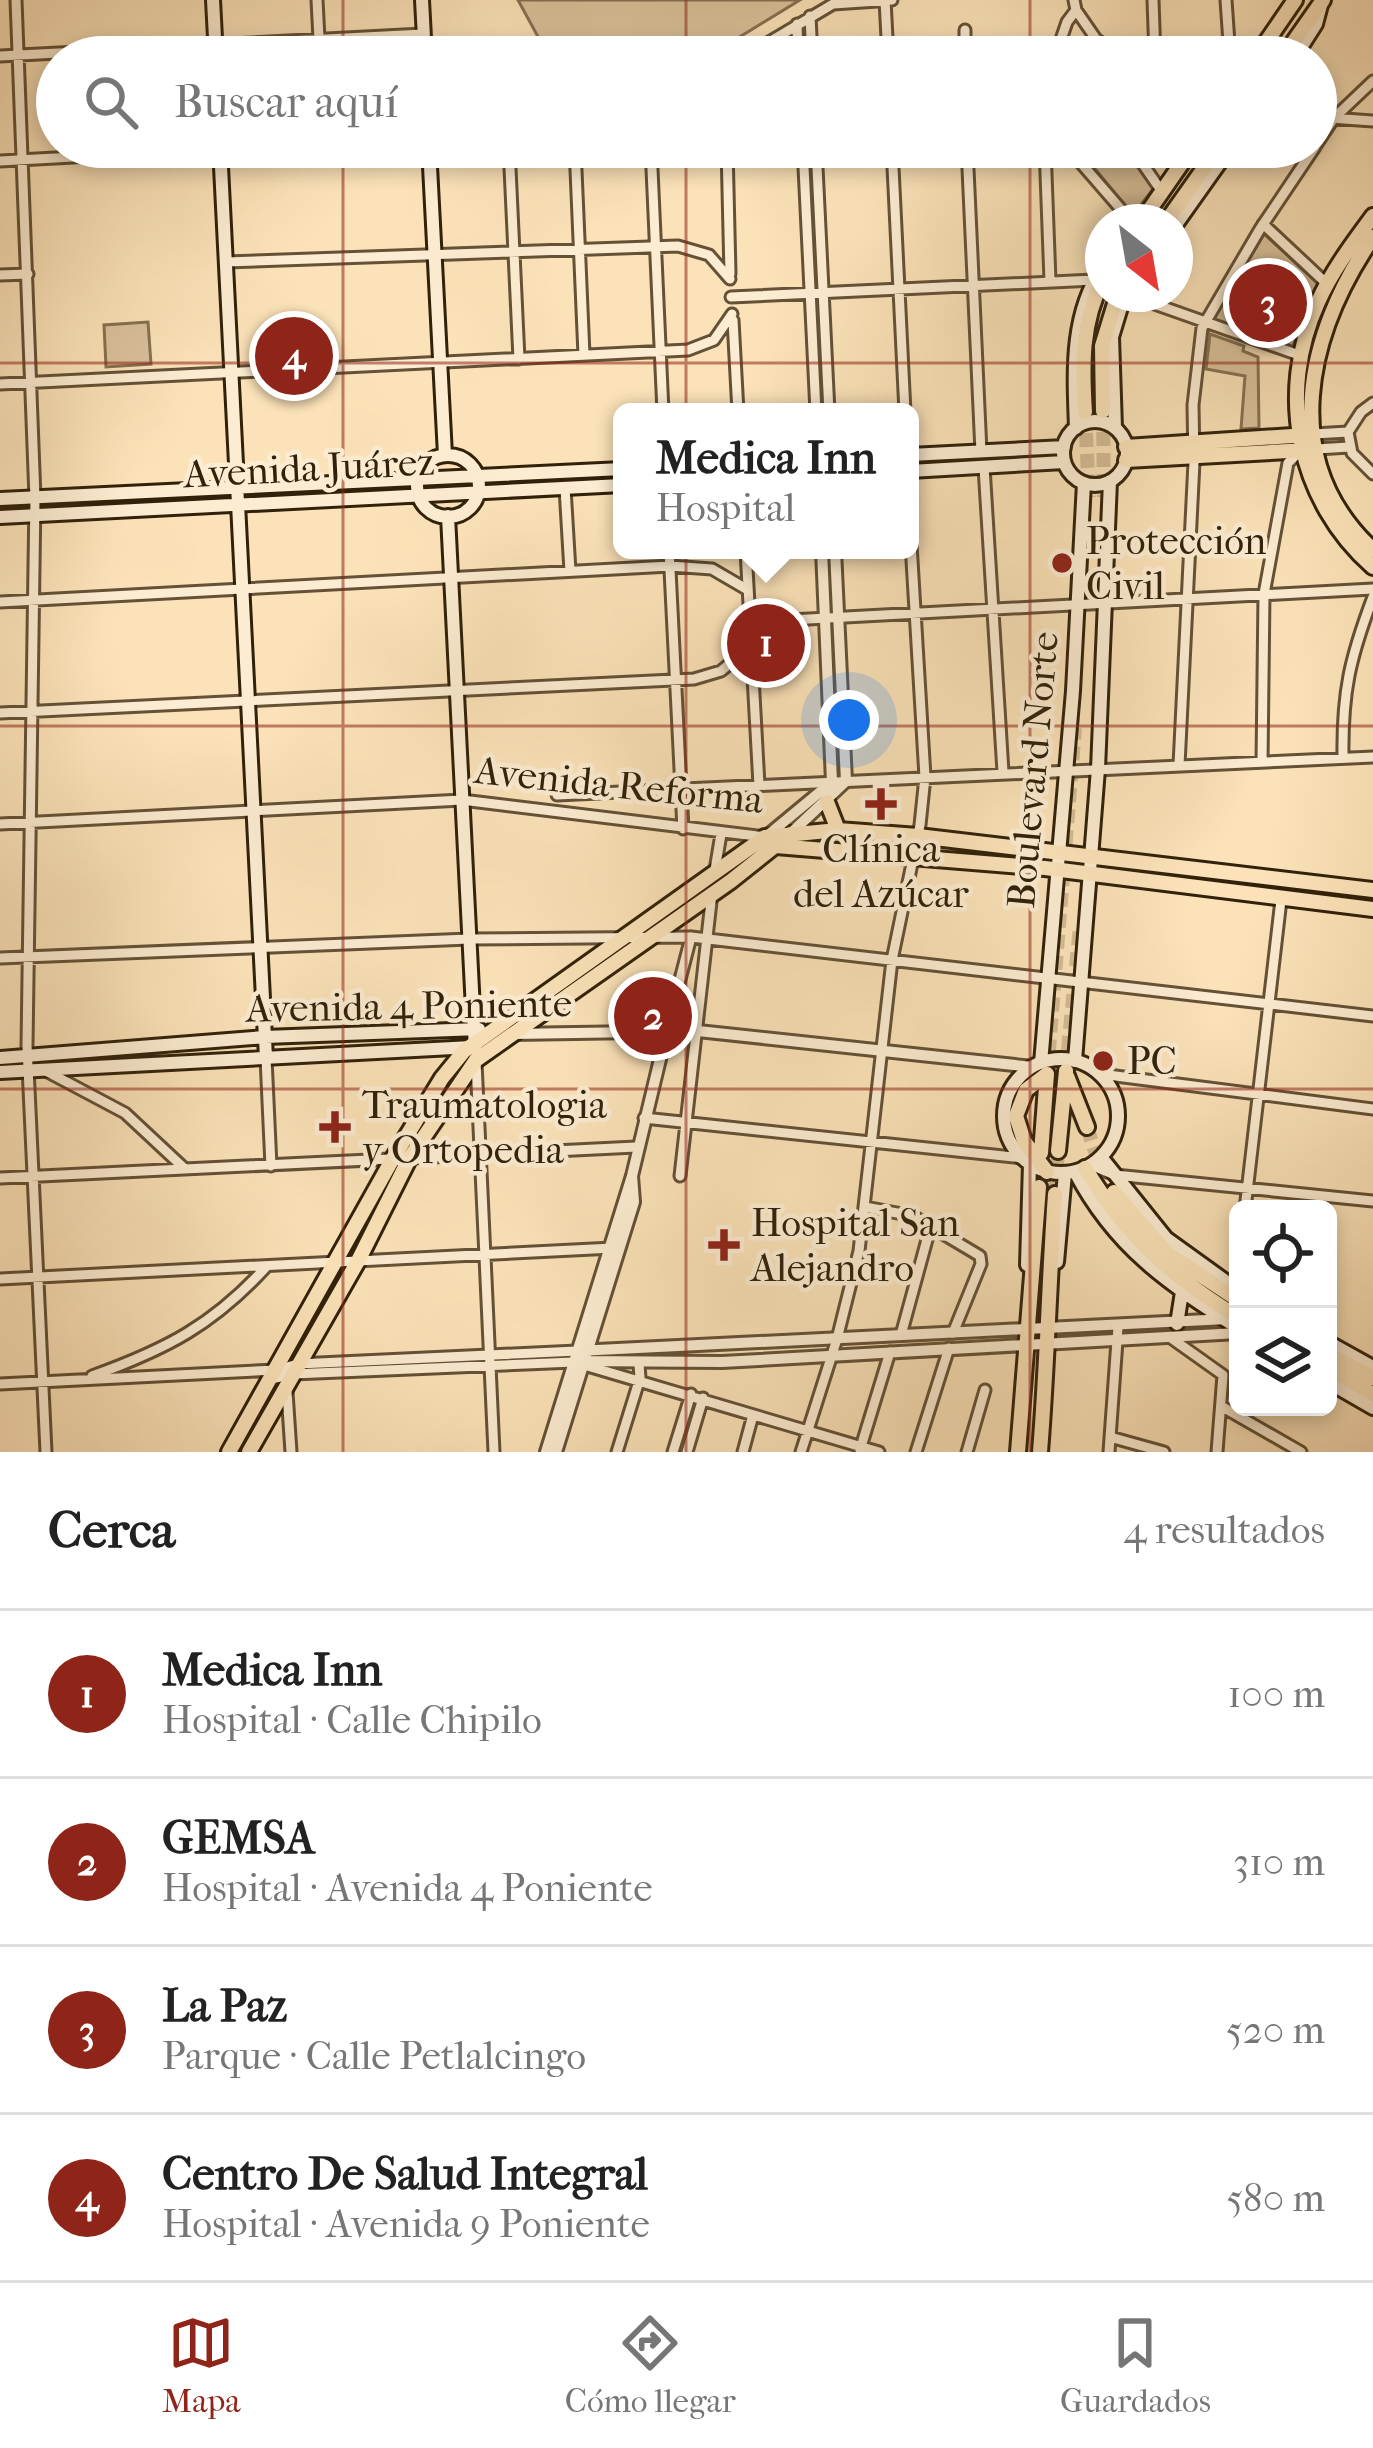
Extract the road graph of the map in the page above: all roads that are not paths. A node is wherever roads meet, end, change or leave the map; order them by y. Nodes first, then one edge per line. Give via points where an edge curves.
1 (16, 0) edge
2 (212, 0) edge
3 (317, 0) edge
4 (422, 0) edge
5 (889, 0) edge
6 (1153, 0) edge
7 (1226, 0) edge
8 (1295, 0) edge
9 (1322, 1) edge
10 (1075, 5) edge
11 (810, 16) junction
12 (796, 24) junction
13 (965, 30) dead end
14 (423, 34) joint
15 (214, 36) edge
16 (319, 36) edge
17 (381, 36) edge
18 (777, 36) edge
19 (797, 36) edge
20 (811, 36) edge
21 (888, 36) edge
22 (965, 36) edge
23 (1062, 36) edge
24 (1094, 36) edge
25 (1154, 36) edge
26 (1229, 36) edge
27 (1270, 36) edge
28 (1298, 36) edge
29 (1308, 36) edge
30 (19, 55) junction
31 (36, 55) edge
32 (0, 56) edge
33 (1373, 82) edge
34 (1337, 115) edge
35 (1337, 118) edge
36 (1373, 121) edge
37 (36, 159) edge
38 (23, 160) junction
39 (0, 161) edge
40 (221, 168) edge
41 (430, 168) edge
42 (510, 168) edge
43 (576, 168) edge
44 (652, 168) edge
45 (727, 168) edge
46 (804, 168) edge
47 (817, 168) edge
48 (893, 168) edge
49 (968, 168) edge
50 (1046, 168) edge
51 (1086, 168) edge
52 (1146, 168) edge
53 (1172, 168) edge
54 (1174, 168) edge
55 (1204, 168) edge
56 (1216, 168) edge
57 (1301, 168) edge
58 (1158, 186) junction
59 (1119, 204) edge
60 (1147, 204) edge
61 (1149, 204) edge
62 (1179, 204) edge
63 (1191, 204) edge
64 (1373, 216) edge
65 (1263, 224) junction
66 (1373, 238) edge
67 (654, 246) junction
68 (580, 251) junction
69 (514, 254) junction
70 (434, 256) junction
71 (226, 262) junction
72 (28, 274) junction
73 (0, 275) edge
74 (730, 279) junction
75 (1085, 280) edge
76 (1049, 281) junction
77 (1327, 284) junction
78 (974, 285) junction
79 (899, 288) junction
80 (823, 292) junction
81 (810, 293) junction
82 (731, 297) junction
83 (1085, 305) edge
84 (1091, 312) edge
85 (1116, 312) edge
86 (1118, 312) edge
87 (1177, 312) edge
88 (732, 314) junction
89 (1204, 321) junction
90 (660, 352) junction
91 (584, 356) junction
92 (1308, 358) junction
93 (519, 359) junction
94 (440, 363) junction
95 (231, 373) junction
96 (32, 382) junction
97 (0, 384) edge
98 (663, 403) edge
99 (737, 403) edge
100 (816, 403) edge
101 (829, 403) edge
102 (905, 403) edge
103 (1373, 403) edge
104 (1103, 411) tunnel mouth
105 (1085, 412) tunnel mouth
106 (1076, 428) junction
107 (1115, 428) junction
108 (1348, 432) junction
109 (1308, 442) junction
110 (1064, 447) junction
111 (1349, 447) junction
112 (1194, 449) junction
113 (1126, 454) junction
114 (445, 455) junction
115 (919, 456) edge
116 (982, 459) junction
117 (1064, 462) junction
118 (613, 469) edge
119 (919, 470) edge
120 (1373, 474) edge
121 (478, 476) junction
122 (418, 479) junction
123 (1110, 481) junction
124 (1084, 483) junction
125 (613, 485) edge
126 (237, 488) junction
127 (565, 488) junction
128 (478, 493) junction
129 (419, 496) junction
130 (34, 498) junction
131 (0, 500) edge
132 (238, 505) junction
133 (34, 515) junction
134 (0, 517) edge
135 (448, 517) junction
136 (1373, 550) edge
137 (670, 559) edge
138 (746, 559) edge
139 (824, 559) edge
140 (835, 559) edge
141 (911, 559) edge
142 (670, 566) junction
143 (1373, 567) edge
144 (570, 571) junction
145 (451, 577) junction
146 (242, 588) junction
147 (748, 590) junction
148 (1373, 593) edge
149 (1264, 594) junction
150 (1187, 598) junction
151 (33, 600) junction
152 (0, 602) edge
153 (1106, 602) junction
154 (1079, 603) junction
155 (991, 608) junction
156 (914, 613) junction
157 (832, 616) junction
158 (751, 622) junction
159 (752, 645) junction
160 (676, 680) junction
161 (457, 691) junction
162 (248, 702) junction
163 (33, 711) junction
164 (0, 712) edge
165 (1373, 757) edge
166 (1343, 758) junction
167 (1262, 762) junction
168 (1179, 765) junction
169 (1098, 769) junction
170 (1067, 770) junction
171 (1003, 772) junction
172 (925, 777) junction
173 (846, 781) junction
174 (832, 782) junction
175 (759, 785) junction
176 (681, 789) junction
177 (557, 796) dead end
178 (462, 800) junction
179 (827, 802) junction
180 (254, 814) junction
181 (29, 823) junction
182 (0, 824) edge
183 (683, 829) junction
184 (838, 830) junction
185 (721, 834) junction
186 (790, 834) junction
187 (918, 836) junction
188 (764, 844) junction
189 (912, 857) junction
190 (1059, 862) junction
191 (1092, 866) junction
192 (714, 876) junction
193 (1343, 887) junction
194 (1373, 890) edge
195 (712, 894) junction
196 (1281, 900) junction
197 (1342, 906) junction
198 (1373, 910) edge
199 (628, 935) junction
200 (652, 935) junction
201 (691, 937) junction
202 (708, 938) junction
203 (470, 939) junction
204 (260, 947) junction
205 (27, 956) junction
206 (0, 958) edge
207 (892, 960) junction
208 (1048, 978) junction
209 (1084, 982) junction
210 (1267, 1003) junction
211 (1373, 1016) edge
212 (490, 1030) junction
213 (667, 1030) junction
214 (698, 1030) junction
215 (510, 1034) junction
216 (265, 1037) junction
217 (476, 1045) junction
218 (881, 1049) junction
219 (0, 1058) edge
220 (266, 1058) junction
221 (28, 1064) junction
222 (1040, 1068) junction
223 (1069, 1068) junction
224 (44, 1070) junction
225 (0, 1072) edge
226 (1100, 1074) junction
227 (1256, 1095) junction
228 (1373, 1109) edge
229 (644, 1118) junction
230 (687, 1124) junction
231 (1087, 1127) tunnel mouth
232 (870, 1144) junction
233 (636, 1148) junction
234 (1058, 1151) tunnel mouth
235 (480, 1156) junction
236 (1031, 1158) junction
237 (410, 1159) junction
238 (392, 1160) junction
239 (271, 1166) junction
240 (1083, 1167) junction
241 (186, 1169) junction
242 (1047, 1172) junction
243 (33, 1176) junction
244 (680, 1176) dead end
245 (0, 1178) edge
246 (1115, 1184) junction
247 (1248, 1186) junction
248 (1039, 1187) tunnel mouth
249 (1055, 1194) tunnel mouth
250 (1246, 1200) edge
251 (1373, 1202) edge
252 (865, 1207) junction
253 (931, 1225) junction
254 (614, 1248) junction
255 (484, 1255) junction
256 (358, 1261) junction
257 (338, 1262) junction
258 (267, 1266) junction
259 (38, 1277) junction
260 (0, 1279) edge
261 (1229, 1290) edge
262 (1182, 1292) junction
263 (1229, 1315) edge
264 (1229, 1316) edge
265 (1229, 1318) edge
266 (1177, 1324) junction
267 (1229, 1331) edge
268 (953, 1333) junction
269 (1118, 1334) junction
270 (902, 1335) junction
271 (1050, 1335) junction
272 (1027, 1336) junction
273 (1171, 1338) junction
274 (837, 1340) junction
275 (1337, 1347) edge
276 (949, 1348) junction
277 (890, 1352) junction
278 (832, 1356) junction
279 (581, 1358) junction
280 (1337, 1359) edge
281 (489, 1360) junction
282 (638, 1364) junction
283 (1373, 1367) edge
284 (285, 1374) junction
285 (1337, 1374) edge
286 (640, 1378) junction
287 (1373, 1378) edge
288 (82, 1380) junction
289 (43, 1382) junction
290 (0, 1384) edge
291 (1337, 1387) edge
292 (985, 1390) dead end
293 (691, 1394) junction
294 (1373, 1394) edge
295 (703, 1398) junction
296 (1221, 1406) junction
297 (1373, 1408) edge
298 (753, 1415) junction
299 (807, 1431) junction
300 (1110, 1437) junction
301 (1284, 1447) edge
302 (860, 1449) edge
303 (46, 1452) edge
304 (229, 1452) edge
305 (249, 1452) edge
306 (291, 1452) edge
307 (494, 1452) edge
308 (546, 1452) edge
309 (556, 1452) edge
310 (617, 1452) edge
311 (673, 1452) edge
312 (686, 1452) edge
313 (743, 1452) edge
314 (801, 1452) edge
315 (878, 1452) edge
316 (916, 1452) edge
317 (967, 1452) edge
318 (1018, 1452) edge
319 (1040, 1452) edge
320 (1108, 1452) edge
321 (1164, 1452) edge
322 (1216, 1452) edge
323 (1301, 1452) edge

1 - 30 street
2 - 15 main road
3 - 16 street
4 - 14 main road
5 - 11 street via 833,4
5 - 21 street
6 - 25 street
7 - 26 street
8 - 27 main road
9 - 28 main road
9 - 29 main road
10 - 23 street
10 - 24 street
11 - 12 street
11 - 20 street
12 - 18 street
12 - 19 street
13 - 22 street
14 - 17 street
30 - 31 street
30 - 32 street
30 - 38 street
33 - 34 street
35 - 36 street
37 - 38 street
38 - 39 street
38 - 72 street
40 - 71 main road
41 - 70 main road
42 - 69 street
43 - 68 street
44 - 67 street
45 - 74 street
46 - 81 street
47 - 80 street
48 - 79 street
49 - 78 street
50 - 76 street
51 - 59 street
52 - 58 street
53 - 58 main road
54 - 61 main road
55 - 62 main road
56 - 63 main road
57 - 65 street
58 - 60 main road
64 - 77 main road
65 - 77 street
65 - 89 street
66 - 92 main road
67 - 68 street
67 - 74 street via 710,255
67 - 90 street
68 - 69 street
68 - 91 street
69 - 70 street
69 - 93 street
70 - 71 street
70 - 94 main road
71 - 95 main road
72 - 73 street
72 - 96 street
74 - 82 street
75 - 76 street
76 - 78 street
77 - 92 main road
78 - 79 street
78 - 116 street
79 - 80 street
79 - 102 street
80 - 81 street
80 - 101 street
81 - 82 street
81 - 100 street
82 - 88 street
83 - 106 main road via 1075,344
84 - 105 main road
85 - 104 main road via 1102,346
86 - 107 main road
87 - 89 street
88 - 90 street via 706,344
88 - 99 street
89 - 92 street
89 - 112 street
90 - 91 street
90 - 98 street
91 - 93 street
92 - 109 main road
93 - 94 street
94 - 95 street
94 - 114 main road
95 - 96 street
95 - 126 main road
96 - 97 street
96 - 130 street
103 - 108 street
106 - 107 main road via 1096,421
106 - 110 main road
107 - 113 main road
108 - 109 street
108 - 111 street
109 - 111 street
109 - 112 main road
109 - 136 main road via 1339,509
109 - 143 main road via 1320,504
109 - 149 street via 1288,463
110 - 116 main road
110 - 117 main road
111 - 120 street
112 - 113 main road
112 - 150 street
113 - 123 main road
114 - 121 main road via 461,457
114 - 122 main road
115 - 116 main road
116 - 117 main road
116 - 119 main road
116 - 155 street
117 - 124 main road
118 - 121 main road, Avenida Juárez
121 - 122 main road, Avenida Juárez
121 - 128 main road
122 - 126 main road, Avenida Juárez
122 - 129 main road
123 - 124 main road
123 - 153 main road, Boulevard Norte
124 - 154 main road, Boulevard Norte
125 - 127 main road, Avenida Juárez
126 - 130 main road, Avenida Juárez
126 - 132 main road
127 - 128 main road, Avenida Juárez
127 - 144 street
128 - 129 main road, Avenida Juárez
128 - 135 main road
129 - 132 main road, Avenida Juárez
129 - 135 main road
130 - 131 main road, Avenida Juárez
130 - 133 street
132 - 133 main road, Avenida Juárez
132 - 146 main road
133 - 134 main road, Avenida Juárez
133 - 151 street
135 - 145 main road
137 - 142 street
138 - 147 street
139 - 157 street
140 - 157 street
141 - 156 street
142 - 144 street
142 - 147 street via 712,569
142 - 160 street
144 - 145 street
145 - 146 street
145 - 161 main road
146 - 151 street
146 - 162 main road
147 - 158 street
148 - 149 street
148 - 166 street via 1350,658
149 - 150 street
149 - 167 street
150 - 153 street
150 - 168 street
151 - 152 street
151 - 163 street
153 - 154 street
153 - 169 main road, Boulevard Norte
154 - 155 street
154 - 170 main road, Boulevard Norte
155 - 156 street
155 - 171 street
156 - 157 street
156 - 172 street
157 - 158 street
157 - 173 street
157 - 174 street
158 - 159 street
159 - 160 street via 722,671
159 - 175 street
160 - 161 street
160 - 176 street
161 - 162 street
161 - 178 main road
162 - 163 street
162 - 180 main road
163 - 164 street
163 - 181 street
165 - 166 street
166 - 167 street
167 - 168 street
168 - 169 street
169 - 170 street
169 - 191 main road, Boulevard Norte
170 - 171 street
170 - 190 main road, Boulevard Norte
171 - 172 street
172 - 173 street
172 - 187 street
173 - 174 street
173 - 179 street
174 - 175 street
174 - 188 street
175 - 176 street
176 - 177 street
176 - 183 street
178 - 180 street, Avenida Reforma
178 - 183 street, Avenida Reforma
178 - 203 main road
179 - 184 main road
179 - 186 street
180 - 181 street, Avenida Reforma
180 - 204 main road
181 - 182 street, Avenida Reforma
181 - 205 street
183 - 185 street, Avenida Reforma
184 - 186 main road, Avenida Reforma
184 - 187 main road, Avenida Reforma
185 - 188 street, Avenida Reforma
185 - 192 street
186 - 188 main road
187 - 189 street
187 - 190 main road, Avenida Reforma
188 - 189 main road, Avenida Reforma
188 - 192 main road
188 - 195 main road
189 - 190 main road, Avenida Reforma
189 - 207 street
190 - 191 main road, Avenida Reforma
190 - 208 main road, Boulevard Norte
191 - 193 main road, Avenida Reforma
191 - 196 main road, Avenida Reforma
191 - 209 main road, Boulevard Norte
192 - 195 street
192 - 199 main road
193 - 194 main road, Avenida Reforma
193 - 197 main road
195 - 200 main road
195 - 202 street
196 - 197 main road, Avenida Reforma
196 - 210 street
197 - 198 main road, Avenida Reforma
199 - 200 street
199 - 203 street
199 - 212 main road
200 - 201 street
200 - 215 main road
201 - 202 street
201 - 213 street
202 - 207 street
202 - 214 street
203 - 204 street
203 - 217 main road
204 - 205 street
204 - 216 main road
205 - 206 street
205 - 221 street
207 - 208 street
207 - 218 street
208 - 209 street
208 - 222 main road, Boulevard Norte
209 - 210 street
209 - 223 main road, Boulevard Norte
210 - 211 street
210 - 227 street
212 - 215 main road, Avenida 4 Poniente
212 - 217 main road
213 - 214 street, Avenida 4 Poniente
213 - 215 street, Avenida 4 Poniente
213 - 229 street
214 - 218 street, Avenida 4 Poniente
214 - 230 street
215 - 217 main road
216 - 217 main road, Avenida 4 Poniente
216 - 220 main road
216 - 221 main road, Avenida 4 Poniente
217 - 220 main road, Avenida 4 Poniente
217 - 235 street
217 - 237 main road
217 - 238 main road via 442,1078
218 - 222 street, Avenida 4 Poniente
218 - 232 street
219 - 221 main road, Avenida 4 Poniente
220 - 224 main road, Avenida 4 Poniente
220 - 239 street
221 - 224 main road, Avenida 4 Poniente
221 - 225 main road, Avenida 4 Poniente
221 - 243 street
222 - 223 main road
222 - 236 main road, Boulevard Norte
222 - 236 main road via 1019,1078 1004,1110 1005,1127
222 - 242 main road via 1016,1116
223 - 226 main road
223 - 231 main road
223 - 234 main road, Boulevard Norte
224 - 241 street via 125,1113
226 - 227 street
226 - 240 main road via 1118,1115 1111,1144
227 - 228 street
227 - 247 street
229 - 230 street
229 - 233 street
230 - 232 street
230 - 244 street
232 - 236 street
232 - 252 street
233 - 235 street
233 - 254 street via 634,1202
235 - 237 street
235 - 255 street
236 - 242 main road
236 - 272 main road, Boulevard Norte
237 - 238 street
237 - 256 main road
238 - 239 street
238 - 257 main road
239 - 241 street
240 - 242 main road
240 - 246 main road
240 - 262 main road via 1093,1203 1129,1250
240 - 263 main road via 1144,1249
240 - 271 main road
241 - 243 street
243 - 245 street
243 - 259 street
246 - 247 street
246 - 261 main road via 1167,1253
247 - 250 street
247 - 251 street
248 - 272 main road, Boulevard Norte
249 - 271 main road
252 - 253 street
252 - 274 street
253 - 268 street via 980,1256
253 - 270 street
254 - 255 street
254 - 279 street
255 - 256 street
255 - 281 street
256 - 257 street
256 - 284 main road
257 - 258 street
257 - 284 main road
258 - 259 street
258 - 288 street via 190,1334
259 - 260 street
259 - 289 street
262 - 264 main road
262 - 266 main road
265 - 266 street
266 - 269 street
267 - 273 street
268 - 270 street
268 - 272 street
269 - 271 street
269 - 273 street
269 - 300 street
270 - 274 street
271 - 272 street
271 - 319 main road
272 - 276 street
272 - 318 main road, Boulevard Norte
273 - 296 street via 1223,1375
274 - 278 street
274 - 279 street
275 - 283 main road
276 - 277 street
276 - 316 street
277 - 278 street
277 - 302 street
278 - 282 street
278 - 299 street
279 - 281 street
279 - 282 street
279 - 286 street
279 - 308 street
279 - 309 street
280 - 287 main road
281 - 284 street
281 - 307 street
282 - 286 street
284 - 288 street
284 - 304 main road
284 - 305 main road
284 - 306 street
285 - 294 main road
286 - 293 street
286 - 310 street
288 - 289 street
289 - 290 street
289 - 303 street
291 - 297 main road
292 - 317 street
293 - 295 street
293 - 311 street
295 - 298 street
295 - 312 street
296 - 301 street
296 - 322 street
298 - 299 street
298 - 313 street
299 - 302 street
299 - 314 street
300 - 320 street
300 - 321 street
301 - 323 street
302 - 315 street

